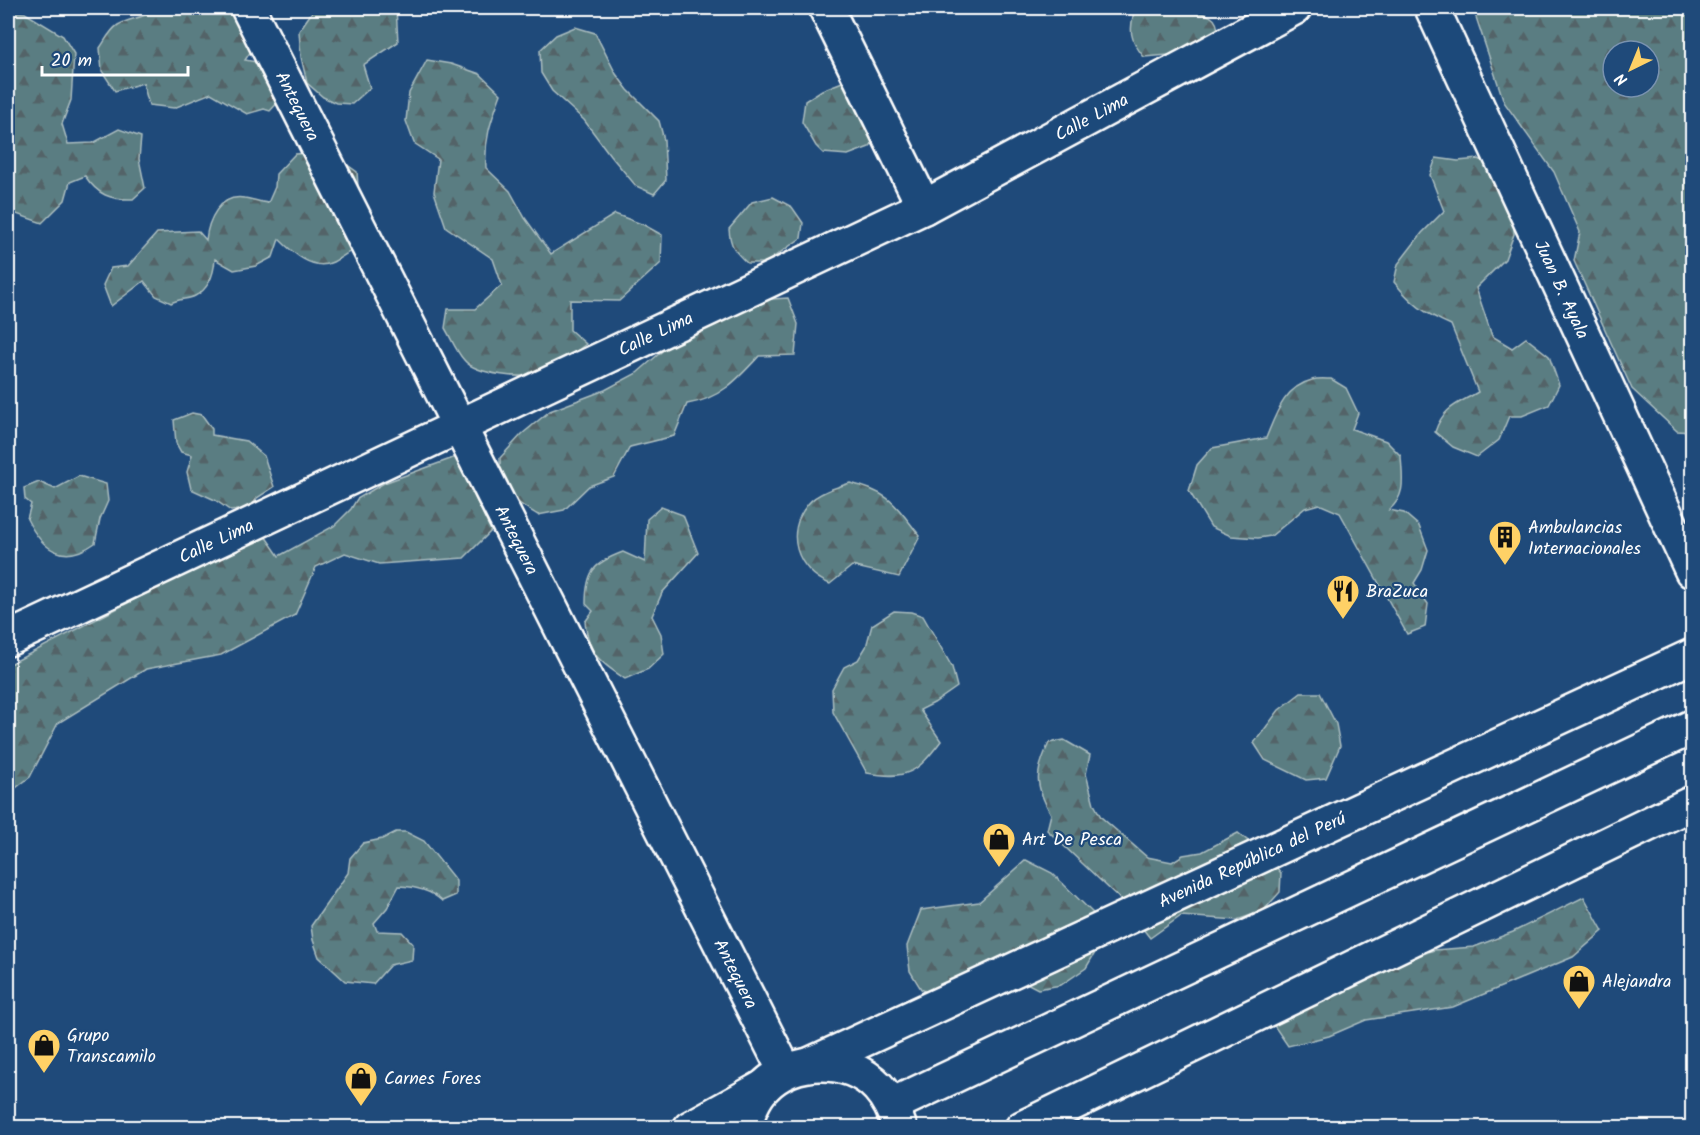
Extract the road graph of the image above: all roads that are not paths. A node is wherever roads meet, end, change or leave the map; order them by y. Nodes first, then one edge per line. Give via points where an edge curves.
1 (248, 8) edge
2 (826, 8) edge
3 (1294, 8) edge
4 (1432, 8) edge
5 (924, 207) junction
6 (460, 426) junction
7 (1692, 571) edge
8 (8, 639) edge
9 (1692, 656) edge
10 (1692, 727) edge
11 (1692, 803) edge
12 (787, 1074) junction
13 (896, 1116) edge
14 (690, 1128) edge
15 (744, 1128) edge
16 (1022, 1128) edge

1 - 6 main road, Antequera
2 - 5 main road
3 - 5 main road, Calle Lima
4 - 7 main road, Juan B. Ayala
5 - 6 main road, Calle Lima
6 - 8 main road, Calle Lima
6 - 12 main road, Antequera
9 - 12 main road, Avenida República del Perú
10 - 13 main road
11 - 16 main road
12 - 13 main road via 835,1065 857,1072 877,1086
12 - 14 main road, Avenida República del Perú
12 - 15 main road via 748,1109

